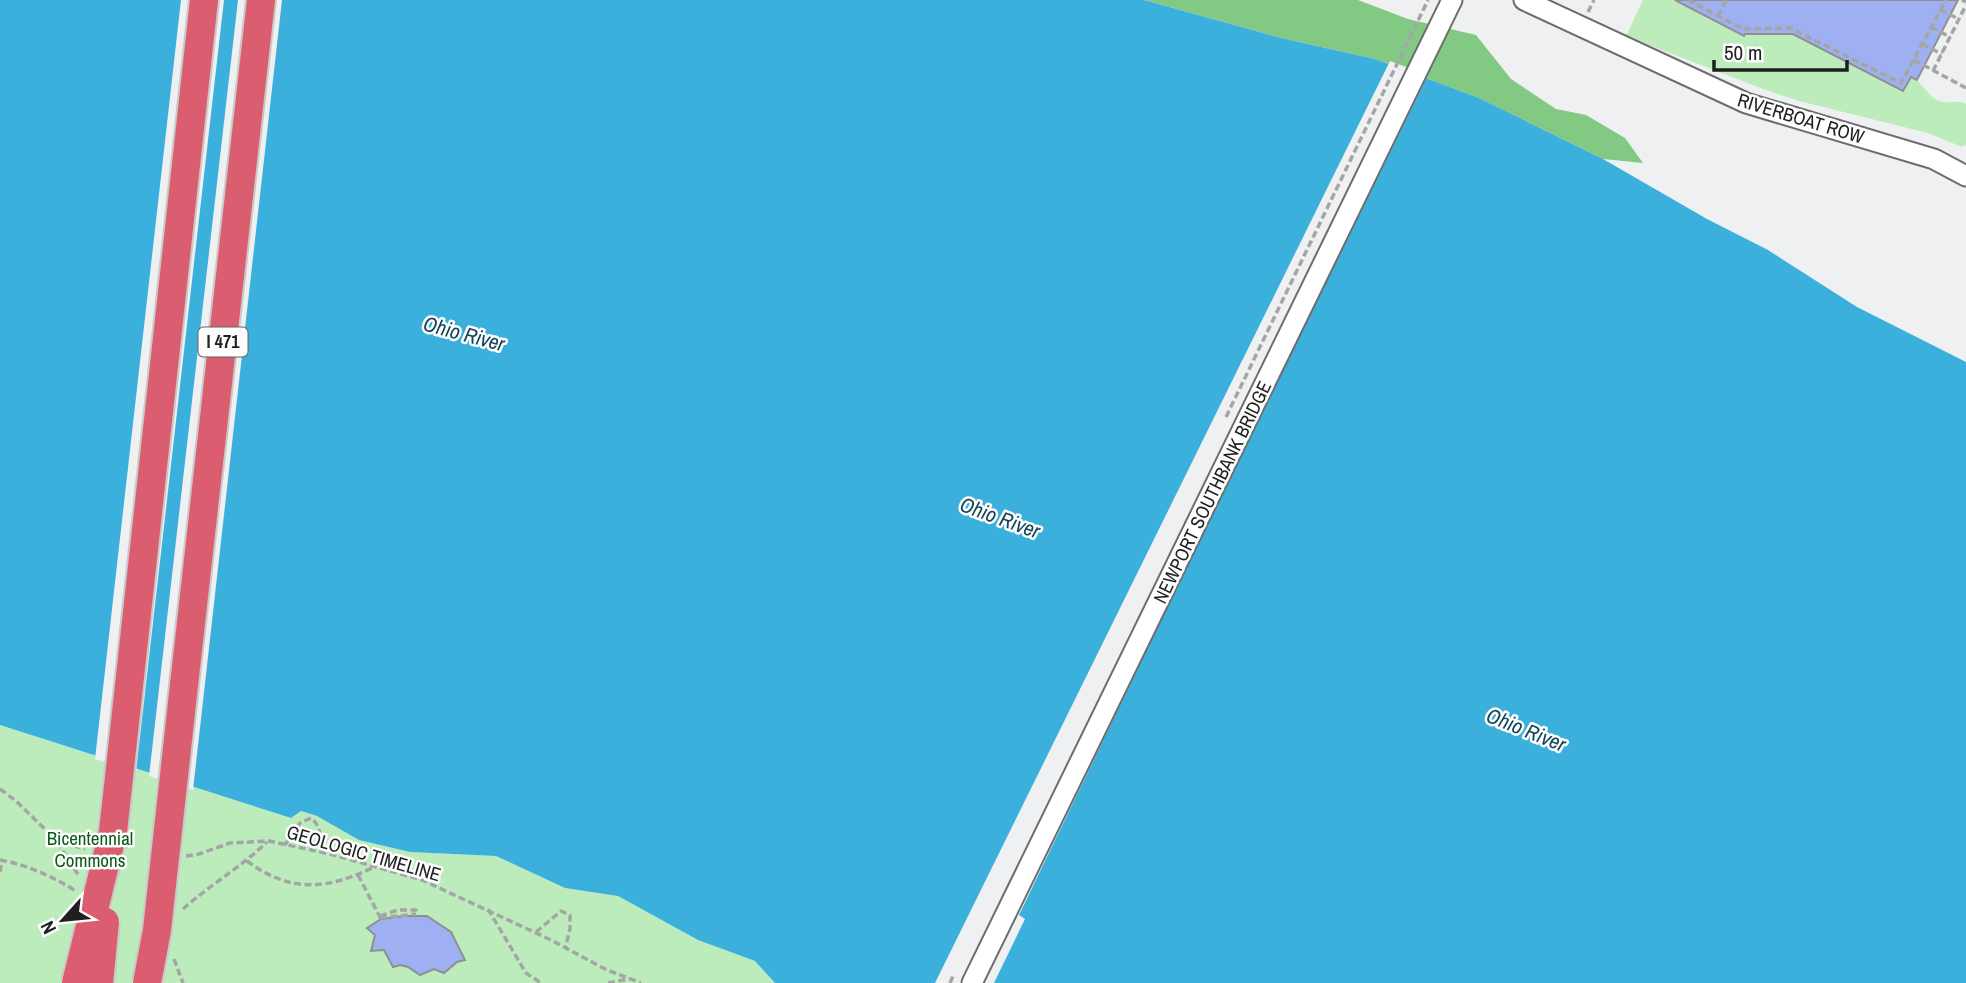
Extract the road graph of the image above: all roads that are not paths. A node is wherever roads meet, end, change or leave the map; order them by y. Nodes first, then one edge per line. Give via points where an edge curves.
1 (204, 0) edge
2 (261, 0) edge
3 (1452, 0) edge
4 (1524, 0) edge
5 (1966, 176) edge
6 (113, 832) junction
7 (165, 923) junction
8 (76, 983) edge
9 (99, 983) edge
10 (147, 983) edge
11 (155, 983) edge
12 (972, 983) edge

1 - 6 highway
2 - 7 highway, I 471, bridge
3 - 12 street, NEWPORT SOUTHBANK BRIDGE
4 - 5 street, RIVERBOAT ROW via 1746,103 1934,159
6 - 8 highway, bridge
6 - 9 highway, bridge
7 - 10 highway, I 471, bridge
7 - 11 highway, bridge

